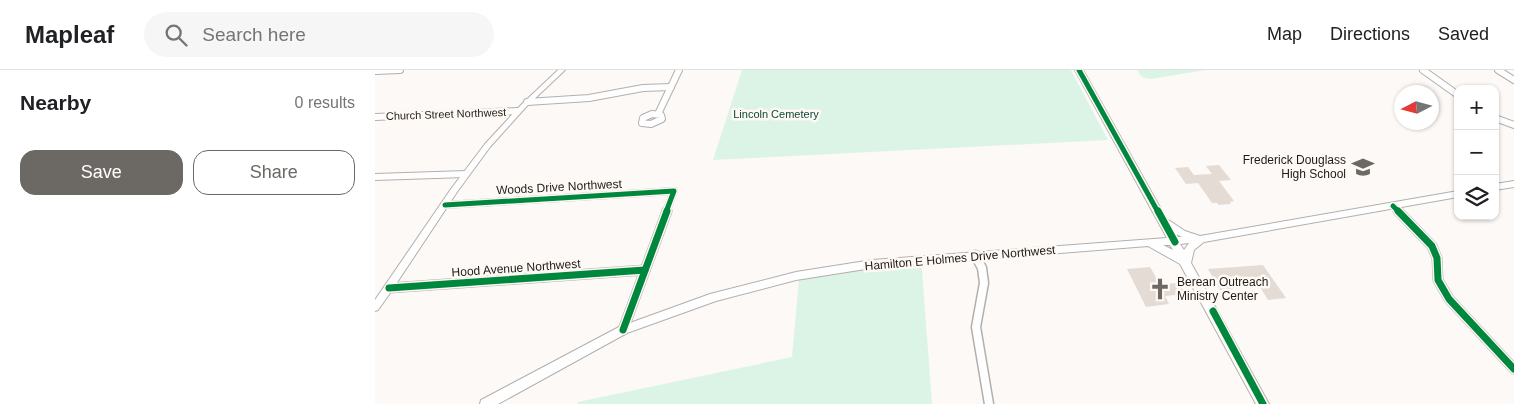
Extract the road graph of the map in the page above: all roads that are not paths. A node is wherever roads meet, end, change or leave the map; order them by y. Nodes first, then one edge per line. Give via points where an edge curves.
1 (400, 70) edge
2 (562, 70) edge
3 (679, 70) edge
4 (1079, 70) edge
5 (1423, 70) edge
6 (1498, 70) edge
7 (375, 71) edge
8 (1514, 80) edge
9 (671, 88) junction
10 (1454, 92) edge
11 (527, 102) junction
12 (517, 111) junction
13 (658, 114) dead end
14 (375, 117) edge
15 (1499, 119) edge
16 (1514, 125) edge
17 (466, 174) junction
18 (375, 178) edge
19 (1514, 184) edge
20 (1499, 187) edge
21 (1454, 195) edge
22 (445, 205) junction
23 (1393, 206) junction
24 (1162, 220) junction
25 (1201, 239) junction
26 (1175, 242) junction
27 (1146, 244) junction
28 (975, 255) junction
29 (1186, 263) junction
30 (645, 270) junction
31 (389, 288) junction
32 (375, 307) edge
33 (623, 330) junction
34 (1514, 369) edge
35 (487, 404) edge
36 (989, 404) edge
37 (1263, 404) edge

1 - 7 street
2 - 11 street
3 - 9 street
4 - 24 main road
5 - 10 street
6 - 8 street
9 - 11 street via 643,88 589,98
9 - 13 street
11 - 12 street
12 - 14 street, Church Street Northwest
12 - 17 street
15 - 16 street
17 - 18 street
17 - 22 street
19 - 20 main road
21 - 23 main road, Hamilton E Holmes Drive Northwest
22 - 30 street, Woods Drive Northwest via 674,191
22 - 31 street
23 - 25 main road, Hamilton E Holmes Drive Northwest
23 - 34 street via 1432,246 1437,258 1438,280 1449,299
24 - 25 main road via 1181,233
24 - 26 main road
24 - 27 main road via 1159,235
25 - 26 main road, Hamilton E Holmes Drive Northwest
25 - 29 main road via 1189,249
26 - 27 main road, Hamilton E Holmes Drive Northwest
26 - 29 main road
27 - 28 main road, Hamilton E Holmes Drive Northwest
27 - 29 main road via 1165,250
28 - 33 main road, Hamilton E Holmes Drive Northwest via 872,264 796,276 714,297
28 - 36 street via 982,268 984,283 976,327
29 - 37 main road
30 - 31 street, Hood Avenue Northwest
30 - 33 street
31 - 32 street
33 - 35 main road, Hamilton E Holmes Drive Northwest

